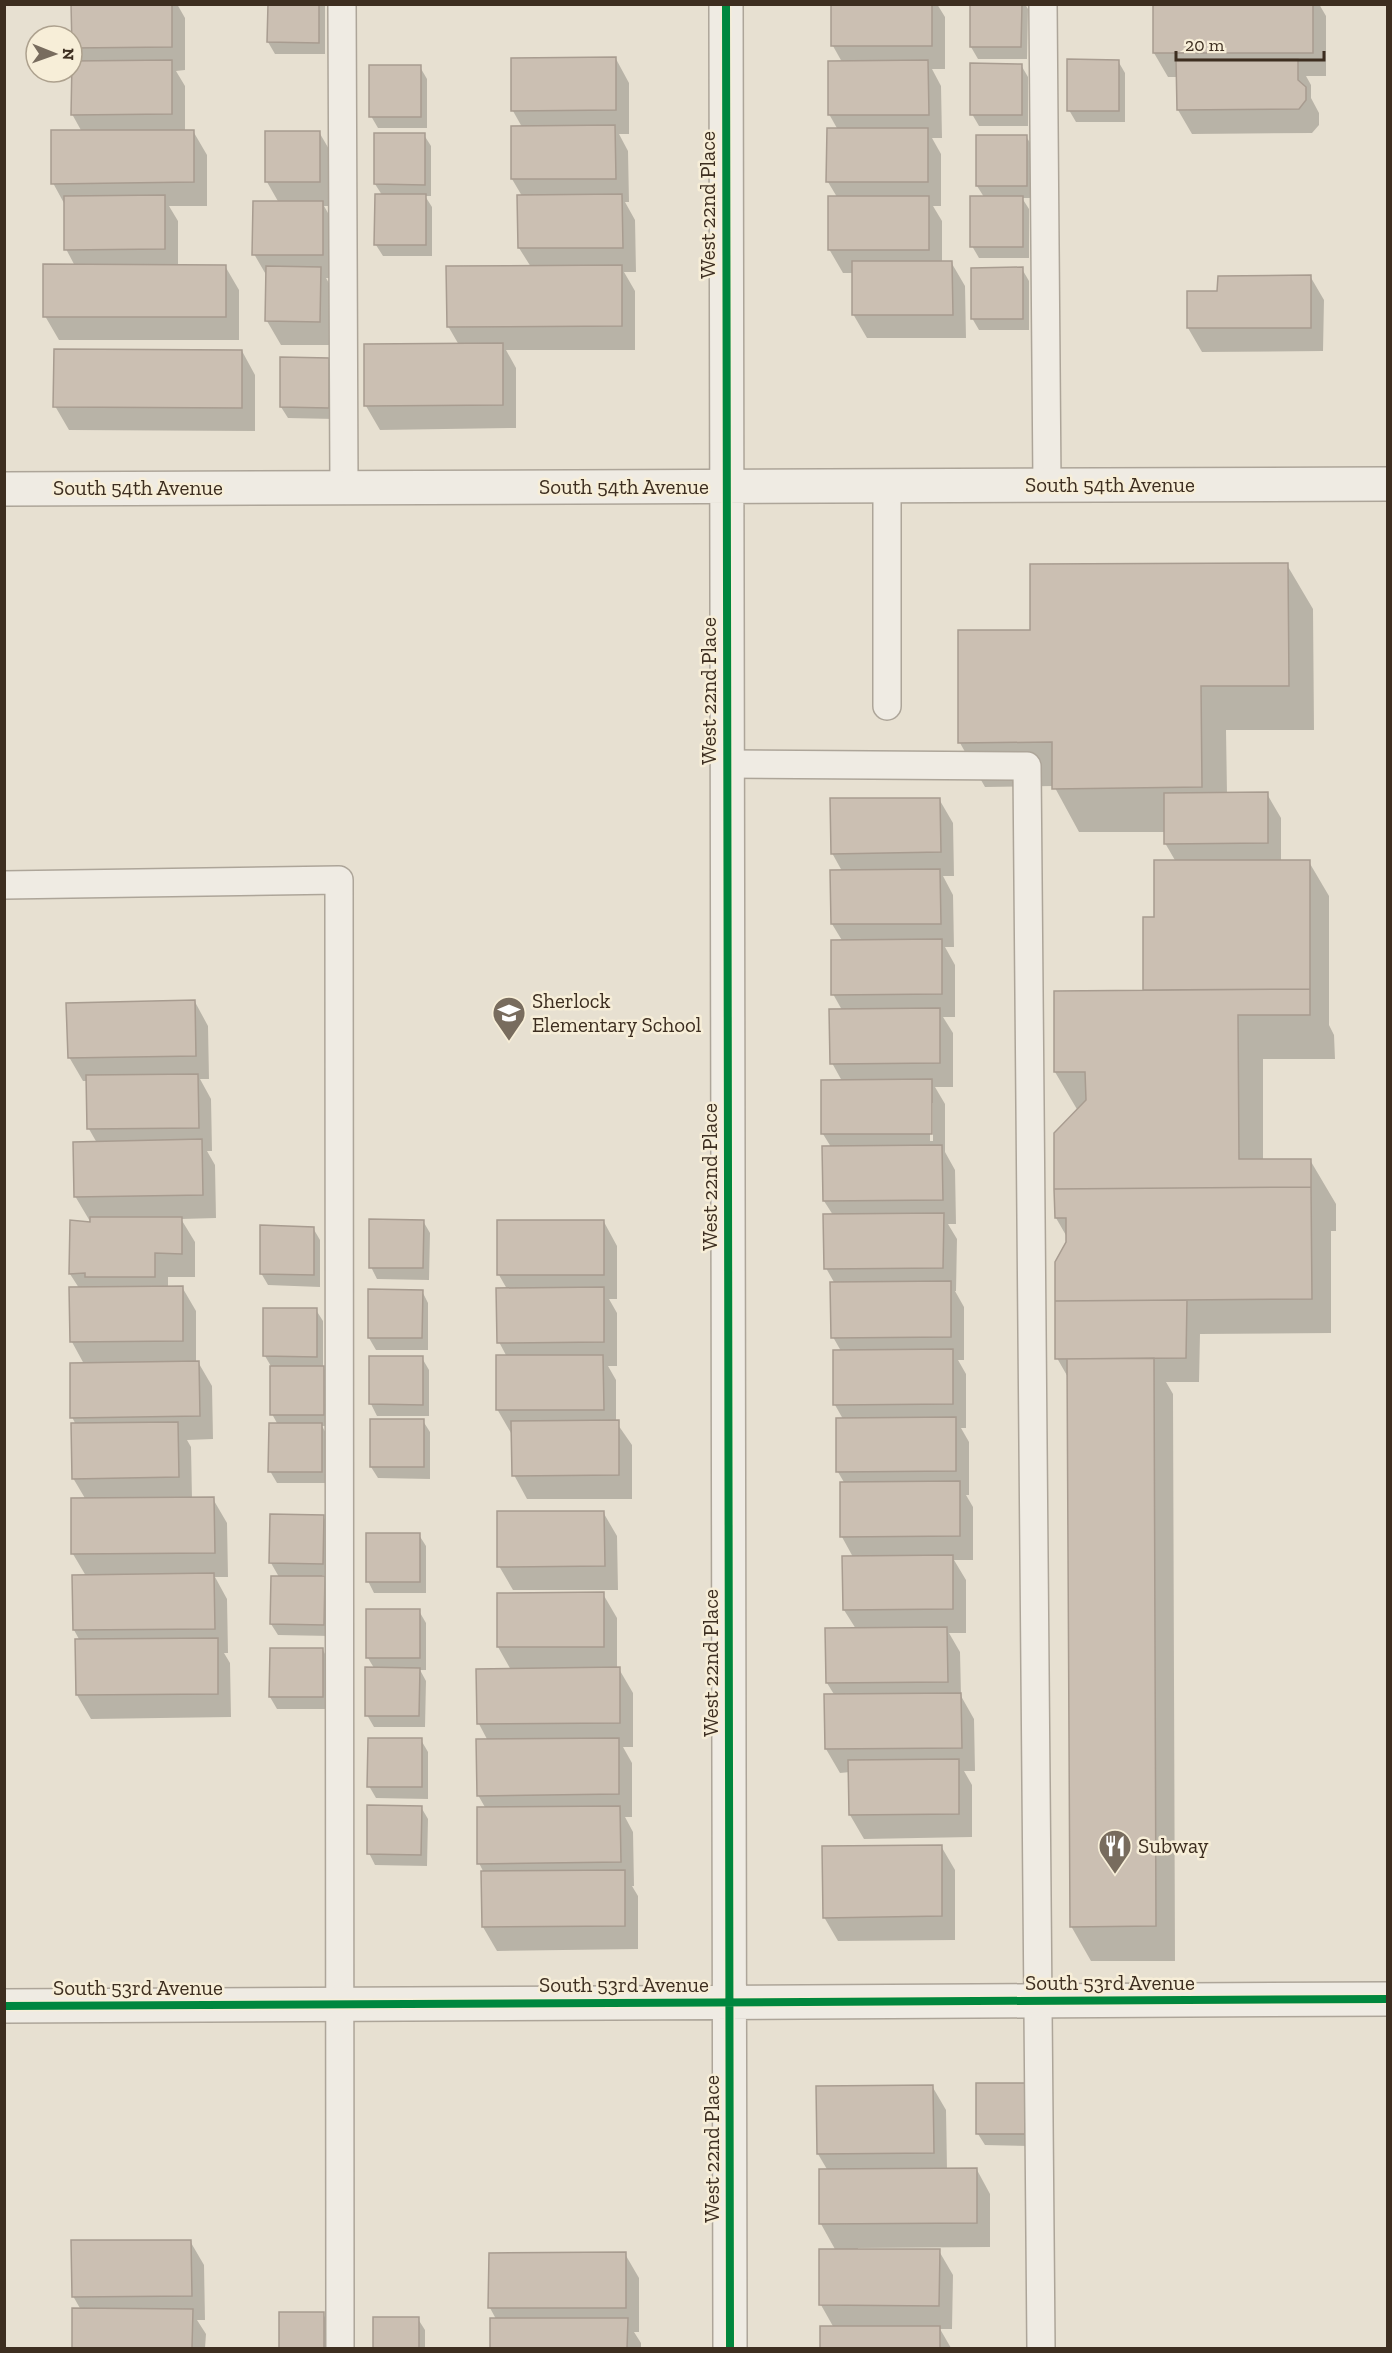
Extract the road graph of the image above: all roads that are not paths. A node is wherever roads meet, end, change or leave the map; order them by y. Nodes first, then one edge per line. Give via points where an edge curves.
1 (342, 4) edge
2 (726, 4) edge
3 (1043, 4) edge
4 (1388, 484) edge
5 (1047, 485) junction
6 (344, 486) junction
7 (888, 486) junction
8 (727, 487) junction
9 (4, 489) edge
10 (887, 706) dead end
11 (727, 764) junction
12 (4, 885) edge
13 (1388, 2000) edge
14 (1039, 2001) junction
15 (730, 2003) junction
16 (340, 2005) junction
17 (4, 2006) edge
18 (340, 2349) edge
19 (730, 2349) edge
20 (1041, 2349) edge

1 - 6 lane
2 - 8 street, West 22nd Place
3 - 5 lane
4 - 5 street, South 54th Avenue
5 - 7 street, South 54th Avenue
6 - 8 street, South 54th Avenue
6 - 9 street, South 54th Avenue
7 - 8 street, South 54th Avenue
7 - 10 lane
8 - 11 street, West 22nd Place
11 - 14 lane via 1027,766
11 - 15 street, West 22nd Place
12 - 16 lane via 339,880
13 - 14 street, South 53rd Avenue
14 - 15 street, South 53rd Avenue
14 - 20 lane
15 - 16 street, South 53rd Avenue
15 - 19 street, West 22nd Place
16 - 17 street, South 53rd Avenue
16 - 18 lane

